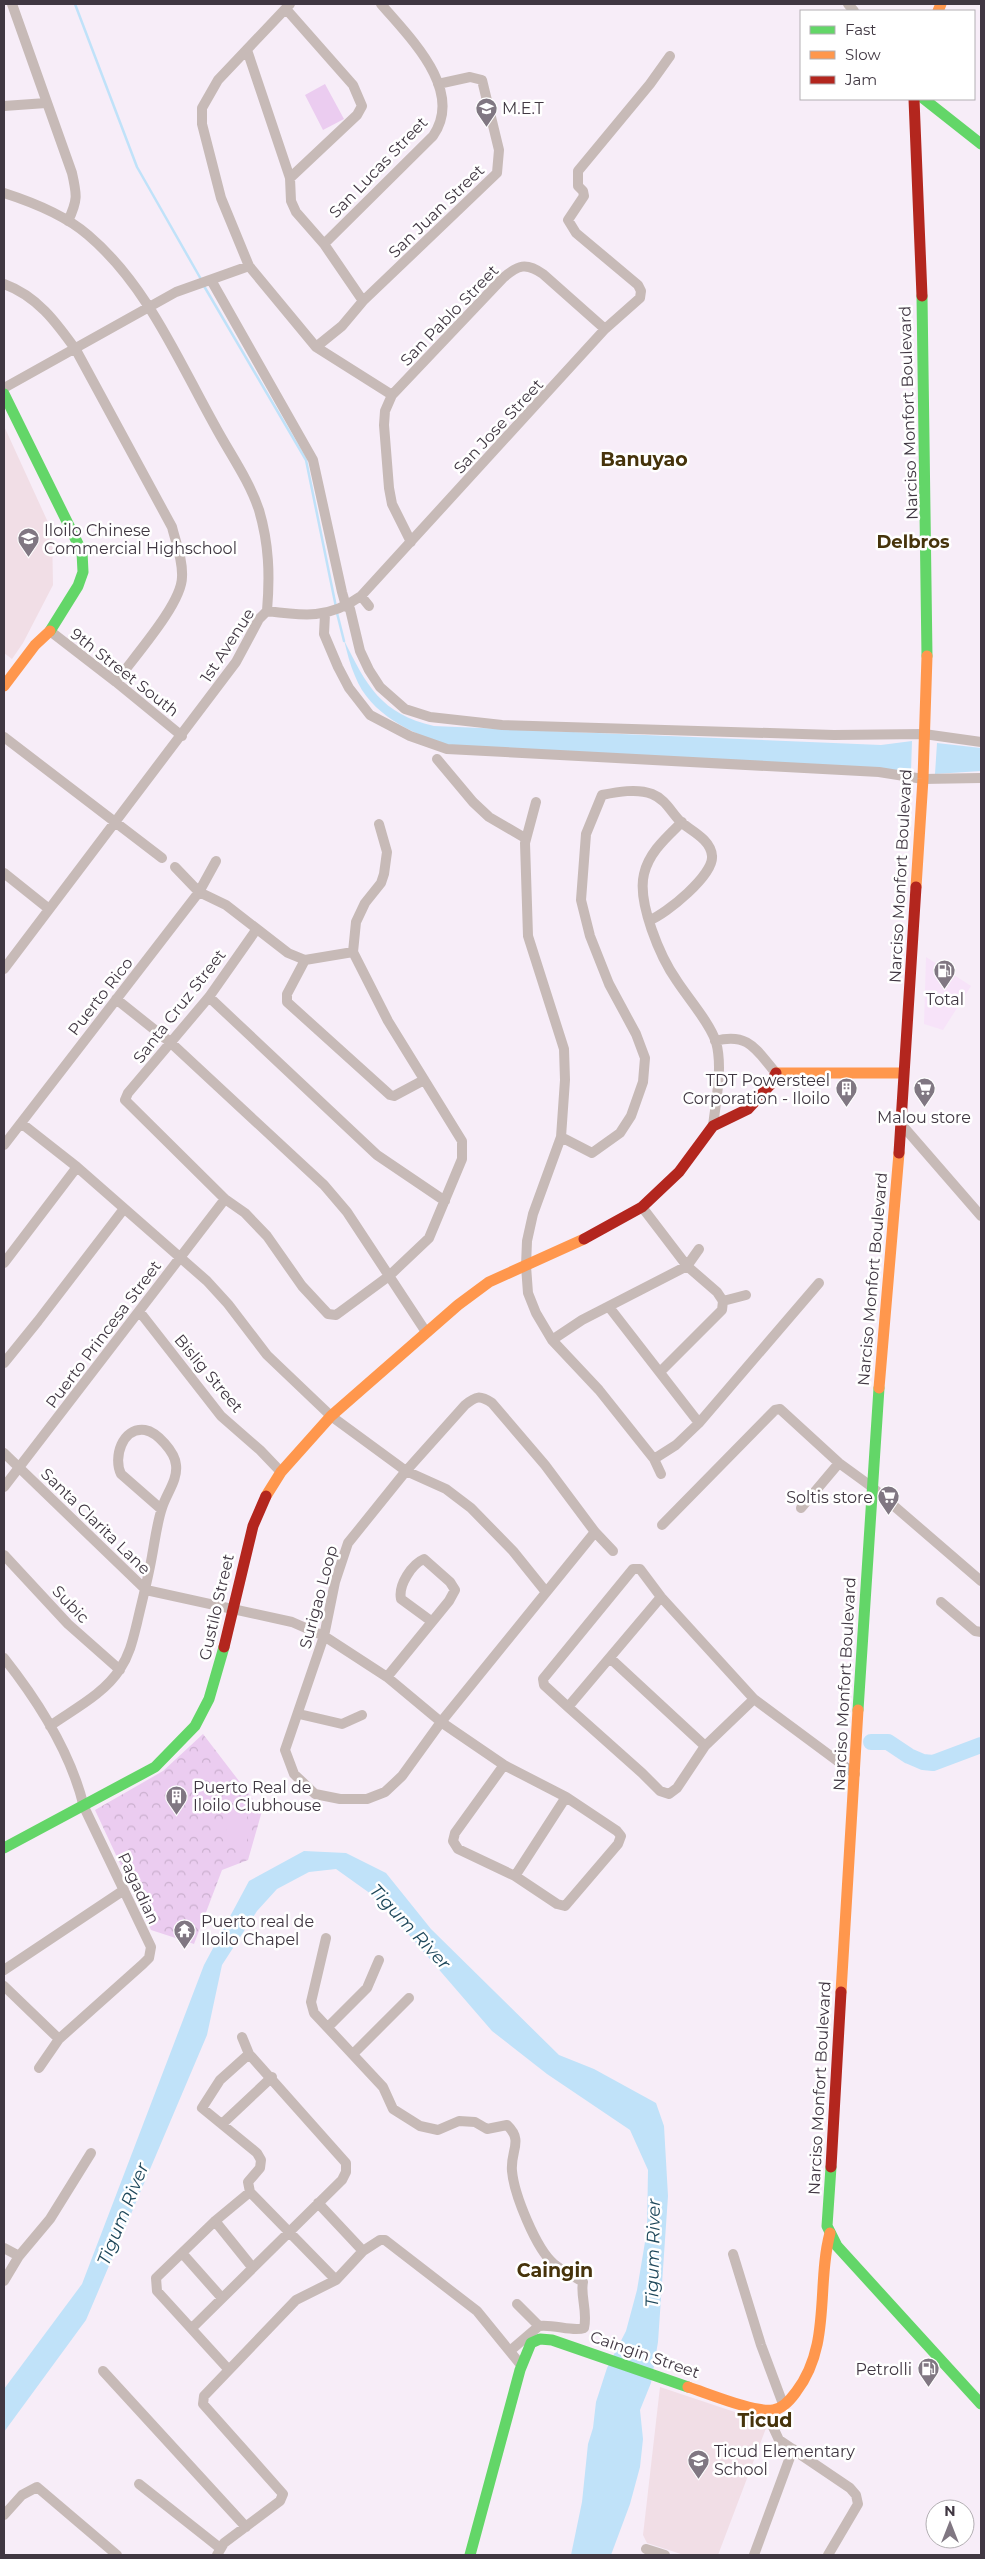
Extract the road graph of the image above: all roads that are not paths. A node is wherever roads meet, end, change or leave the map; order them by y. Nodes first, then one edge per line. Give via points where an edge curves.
1 (10, 4) edge
2 (381, 4) edge
3 (288, 7) edge
4 (247, 50) junction
5 (670, 56) dead end
6 (438, 84) junction
7 (914, 100) edge
8 (925, 100) edge
9 (46, 103) junction
10 (4, 106) edge
11 (981, 144) edge
12 (290, 178) junction
13 (4, 193) edge
14 (68, 221) junction
15 (324, 244) junction
16 (249, 266) junction
17 (210, 280) junction
18 (4, 284) edge
19 (363, 301) junction
20 (150, 308) junction
21 (605, 330) junction
22 (316, 347) junction
23 (76, 350) junction
24 (4, 388) edge
25 (4, 394) edge
26 (392, 395) junction
27 (411, 542) junction
28 (361, 596) junction
29 (369, 606) dead end
30 (337, 610) junction
31 (268, 611) junction
32 (50, 631) junction
33 (116, 682) junction
34 (4, 686) edge
35 (924, 734) junction
36 (182, 736) junction
37 (4, 737) edge
38 (981, 742) edge
39 (437, 759) dead end
40 (981, 778) edge
41 (923, 779) junction
42 (536, 802) dead end
43 (116, 822) junction
44 (682, 822) junction
45 (379, 824) dead end
46 (525, 838) junction
47 (162, 858) dead end
48 (216, 862) dead end
49 (175, 866) dead end
50 (4, 873) edge
51 (200, 892) junction
52 (49, 909) junction
53 (650, 920) junction
54 (256, 930) junction
55 (353, 952) junction
56 (305, 960) junction
57 (4, 969) edge
58 (209, 997) junction
59 (116, 1000) junction
60 (715, 1041) junction
61 (170, 1042) junction
62 (776, 1072) junction
63 (903, 1073) junction
64 (424, 1080) junction
65 (21, 1123) junction
66 (902, 1125) junction
67 (713, 1126) junction
68 (560, 1138) junction
69 (4, 1146) edge
70 (76, 1167) junction
71 (225, 1199) junction
72 (445, 1201) junction
73 (642, 1207) junction
74 (123, 1210) junction
75 (981, 1216) edge
76 (699, 1249) dead end
77 (180, 1258) junction
78 (4, 1263) edge
79 (526, 1266) junction
80 (687, 1266) junction
81 (388, 1276) junction
82 (819, 1284) dead end
83 (746, 1295) dead end
84 (723, 1301) junction
85 (610, 1307) junction
86 (139, 1311) junction
87 (426, 1332) junction
88 (552, 1340) junction
89 (4, 1362) edge
90 (660, 1372) junction
91 (332, 1416) junction
92 (699, 1423) junction
93 (4, 1453) edge
94 (654, 1459) junction
95 (839, 1463) junction
96 (20, 1469) junction
97 (406, 1471) junction
98 (281, 1472) junction
99 (660, 1474) dead end
100 (4, 1487) edge
101 (872, 1487) junction
102 (801, 1508) dead end
103 (161, 1509) junction
104 (662, 1525) dead end
105 (595, 1532) junction
106 (613, 1551) dead end
107 (4, 1555) edge
108 (981, 1581) edge
109 (146, 1590) junction
110 (546, 1592) junction
111 (661, 1597) junction
112 (941, 1602) dead end
113 (233, 1610) junction
114 (431, 1621) junction
115 (981, 1632) edge
116 (324, 1636) junction
117 (4, 1658) edge
118 (610, 1659) junction
119 (120, 1670) junction
120 (386, 1677) junction
121 (754, 1700) junction
122 (568, 1707) junction
123 (299, 1714) junction
124 (362, 1716) dead end
125 (441, 1722) junction
126 (50, 1726) junction
127 (705, 1746) junction
128 (504, 1766) junction
129 (855, 1774) junction
130 (566, 1797) junction
131 (84, 1807) junction
132 (4, 1848) edge
133 (515, 1876) junction
134 (124, 1890) junction
135 (326, 1938) dead end
136 (379, 1960) dead end
137 (4, 1970) edge
138 (4, 1986) edge
139 (409, 1998) dead end
140 (328, 2027) junction
141 (242, 2037) dead end
142 (59, 2039) junction
143 (250, 2054) junction
144 (352, 2054) junction
145 (39, 2068) dead end
146 (272, 2077) junction
147 (222, 2124) junction
148 (91, 2153) dead end
149 (250, 2192) junction
150 (318, 2203) junction
151 (214, 2221) junction
152 (290, 2231) junction
153 (830, 2233) junction
154 (4, 2248) edge
155 (363, 2251) junction
156 (182, 2254) junction
157 (732, 2254) dead end
158 (19, 2256) junction
159 (252, 2267) junction
160 (336, 2280) junction
161 (4, 2281) edge
162 (221, 2297) junction
163 (517, 2304) dead end
164 (539, 2326) junction
165 (192, 2328) junction
166 (510, 2351) junction
167 (522, 2365) junction
168 (229, 2370) junction
169 (103, 2371) dead end
170 (783, 2404) junction
171 (981, 2404) edge
172 (771, 2411) junction
173 (793, 2449) junction
174 (139, 2484) dead end
175 (4, 2515) edge
176 (246, 2526) junction
177 (646, 2549) dead end
178 (219, 2552) edge
179 (117, 2555) edge
180 (470, 2555) edge
181 (665, 2555) edge
182 (754, 2555) edge
183 (828, 2555) edge

1 - 9 street
2 - 6 street, San Lucas Street via 423,55
3 - 4 street
3 - 12 street via 353,85 362,106 357,116
4 - 12 street
4 - 16 street via 209,94 202,108 202,124 221,198
5 - 21 street, San Jose Street via 576,177 584,196 569,216 570,225 641,291 640,298
6 - 15 street, San Lucas Street via 443,114 433,136
6 - 19 street, San Juan Street via 470,77 482,80 499,150 497,173
7 - 35 main road, Narciso Monfort Boulevard via 927,528 928,642
8 - 11 main road
9 - 10 street
9 - 14 street via 69,162 77,195
12 - 15 street via 291,201 296,212
13 - 14 street, 1st Avenue via 24,199
14 - 20 street, 1st Avenue via 103,248 134,282
15 - 19 street
16 - 17 street
16 - 22 street
17 - 20 street
17 - 30 street via 313,460
18 - 23 street via 33,299 57,323
19 - 22 street, San Juan Street via 342,326
20 - 23 street
20 - 31 street, 1st Avenue via 250,488 266,540 270,568
21 - 26 street, San Pablo Street via 532,266 521,266 503,278
21 - 27 street, San Jose Street
22 - 26 street
23 - 24 street
23 - 33 street via 172,528 180,555 182,578 177,599
25 - 32 main road via 82,552 83,572 78,586
26 - 27 street via 385,411 384,425 389,488 392,504
27 - 28 street, San Jose Street
28 - 29 street
28 - 30 street, San Jose Street
30 - 31 street via 299,615
30 - 35 street via 350,610 360,651 380,687 406,709 430,717 511,726 834,735
30 - 41 street via 324,634 349,688 370,714 410,736 447,749 879,772
31 - 36 street, 1st Avenue via 259,619 236,662
32 - 33 street, 9th Street South
32 - 34 main road via 35,645
33 - 36 street, 9th Street South
35 - 38 street
35 - 41 main road, Narciso Monfort Boulevard
36 - 43 street, 1st Avenue
37 - 43 street
39 - 46 street via 489,817
40 - 41 street
41 - 63 main road, Narciso Monfort Boulevard
42 - 46 street
43 - 47 street
43 - 52 street, 1st Avenue
44 - 53 street via 653,854 644,872 644,893
44 - 53 street via 696,831 713,857 687,893 670,910
44 - 68 street via 668,804 651,794 616,792 602,795 598,800 586,834 581,900 590,936 609,984 645,1058 643,1082 631,1116 620,1133 592,1154
45 - 55 street via 387,852 384,874 356,922
46 - 68 street via 528,936 564,1049
48 - 51 street, Puerto Rico
49 - 51 street
50 - 52 street
51 - 54 street via 226,905
51 - 59 street, Puerto Rico
52 - 57 street, 1st Avenue
53 - 60 street via 657,944 672,974
54 - 56 street via 288,953
54 - 58 street, Santa Cruz Street
55 - 56 street
55 - 64 street via 388,1021
56 - 64 street via 287,994 287,1002 390,1095 394,1096
58 - 61 street, Santa Cruz Street
58 - 72 street via 377,1155
59 - 61 street
59 - 65 street, Puerto Rico
60 - 62 street via 739,1038 754,1047
60 - 67 street via 717,1069
61 - 71 street, Santa Cruz Street via 125,1100
61 - 81 street via 324,1185 347,1212
62 - 63 main road
62 - 67 main road via 770,1085 748,1109
63 - 66 main road, Narciso Monfort Boulevard
64 - 72 street via 462,1141 462,1159
65 - 69 street, Puerto Rico
65 - 70 street
66 - 75 street
66 - 101 main road, Narciso Monfort Boulevard
67 - 73 main road, Gustilo Street via 679,1172
68 - 79 street via 533,1214
70 - 74 street
70 - 78 street
71 - 77 street, Puerto Princesa Street
71 - 81 street via 245,1213 266,1236 302,1286 328,1314 336,1315
72 - 81 street via 429,1238
73 - 79 main road, Gustilo Street
73 - 80 street
74 - 77 street
74 - 89 street
76 - 80 street
77 - 86 street, Puerto Princesa Street
77 - 91 street via 228,1304 266,1355
79 - 87 main road, Gustilo Street via 489,1282
79 - 88 street via 528,1293
80 - 84 street
80 - 85 street
81 - 87 street
82 - 92 street
83 - 84 street
84 - 90 street via 722,1310
85 - 88 street via 582,1320
85 - 90 street
86 - 96 street, Puerto Princesa Street
86 - 98 street, Bislig Street via 221,1416
87 - 91 main road, Gustilo Street
88 - 94 street via 599,1390
90 - 92 street
91 - 97 street
91 - 98 main road, Gustilo Street
92 - 94 street via 676,1445
93 - 96 street, Santa Clarita Lane
94 - 99 street
95 - 101 street
95 - 102 street
95 - 104 street via 784,1412 775,1410
96 - 100 street, Puerto Princesa Street
96 - 109 street, Santa Clarita Lane
97 - 105 street, Surigao Loop via 465,1405 475,1397 483,1397 492,1403 545,1465
97 - 110 street via 446,1489 471,1508 513,1551
97 - 116 street, Surigao Loop via 348,1543 335,1582
98 - 113 main road, Gustilo Street via 253,1526
101 - 108 street
101 - 129 main road, Narciso Monfort Boulevard
103 - 103 street via 176,1476 176,1461 158,1436 141,1430 122,1442 117,1466 121,1474
103 - 109 street
105 - 106 street
105 - 110 street
107 - 119 street, Subic via 68,1624
109 - 113 street, Santa Clarita Lane
109 - 119 street via 131,1650
110 - 125 street
111 - 118 street
111 - 121 street
111 - 122 street via 640,1569 633,1569 543,1679 544,1685
112 - 115 street via 975,1631
113 - 116 street, Santa Clarita Lane via 292,1622
113 - 131 main road, Gustilo Street via 209,1699 195,1726 155,1767
114 - 114 street via 449,1601 454,1590 450,1582 424,1559 403,1583 400,1594 401,1599
114 - 120 street
116 - 120 street, Santa Clarita Lane
116 - 123 street, Surigao Loop
117 - 126 street, Pagadian
118 - 122 street
118 - 127 street
119 - 126 street via 86,1702
120 - 125 street, Santa Clarita Lane
121 - 127 street
121 - 129 street
122 - 127 street via 660,1791 669,1794 677,1788
123 - 124 street via 342,1724
123 - 125 street, Surigao Loop via 285,1750 294,1774 315,1794 340,1799 367,1799 385,1792 402,1776
125 - 128 street, Santa Clarita Lane
126 - 131 street, Pagadian via 78,1783
128 - 130 street, Santa Clarita Lane
128 - 133 street via 455,1833 454,1841 458,1849
129 - 153 main road, Narciso Monfort Boulevard via 827,2226
130 - 133 street
130 - 133 street, Santa Clarita Lane via 617,1831 621,1836 618,1844 565,1906 556,1904
131 - 132 main road, Gustilo Street
131 - 134 street, Pagadian
134 - 137 street
134 - 142 street, Pagadian via 151,1947 149,1958
135 - 140 street via 311,2002 314,2013
136 - 140 street via 368,1988
138 - 142 street
139 - 144 street
140 - 144 street
141 - 143 street
142 - 145 street, Pagadian
143 - 146 street
143 - 147 street via 220,2080 202,2105
144 - 164 street via 383,2087 393,2109 420,2126 438,2130 459,2120 476,2122 487,2129 507,2124 513,2131 517,2141 512,2171 525,2221 553,2264 583,2282 584,2328 554,2324
146 - 147 street
146 - 150 street via 346,2163 342,2180
147 - 149 street via 261,2160 260,2168 248,2182
148 - 158 street via 50,2219
149 - 151 street
149 - 152 street
150 - 152 street
150 - 155 street
151 - 156 street
151 - 159 street
152 - 159 street
152 - 160 street
153 - 170 main road via 820,2330 807,2373 797,2391
153 - 171 main road, Narciso Monfort Boulevard via 837,2246
154 - 158 street
155 - 160 street
155 - 166 street via 385,2240 477,2311
156 - 162 street
156 - 165 street via 156,2278 155,2285
157 - 170 street
158 - 161 street
159 - 162 street
160 - 168 street via 296,2300
162 - 165 street
163 - 164 street
164 - 166 street
165 - 168 street
166 - 167 street
167 - 172 main road, Caingin Street via 531,2343 540,2339 552,2340 737,2403
167 - 180 main road, Caingin Street
168 - 176 street via 204,2396 202,2404 283,2494 280,2501
169 - 176 street
170 - 172 main road
172 - 173 street via 779,2440
173 - 182 street
173 - 183 street via 856,2495 858,2504
174 - 178 street
175 - 179 street via 22,2495 37,2487
176 - 178 street
177 - 181 street

